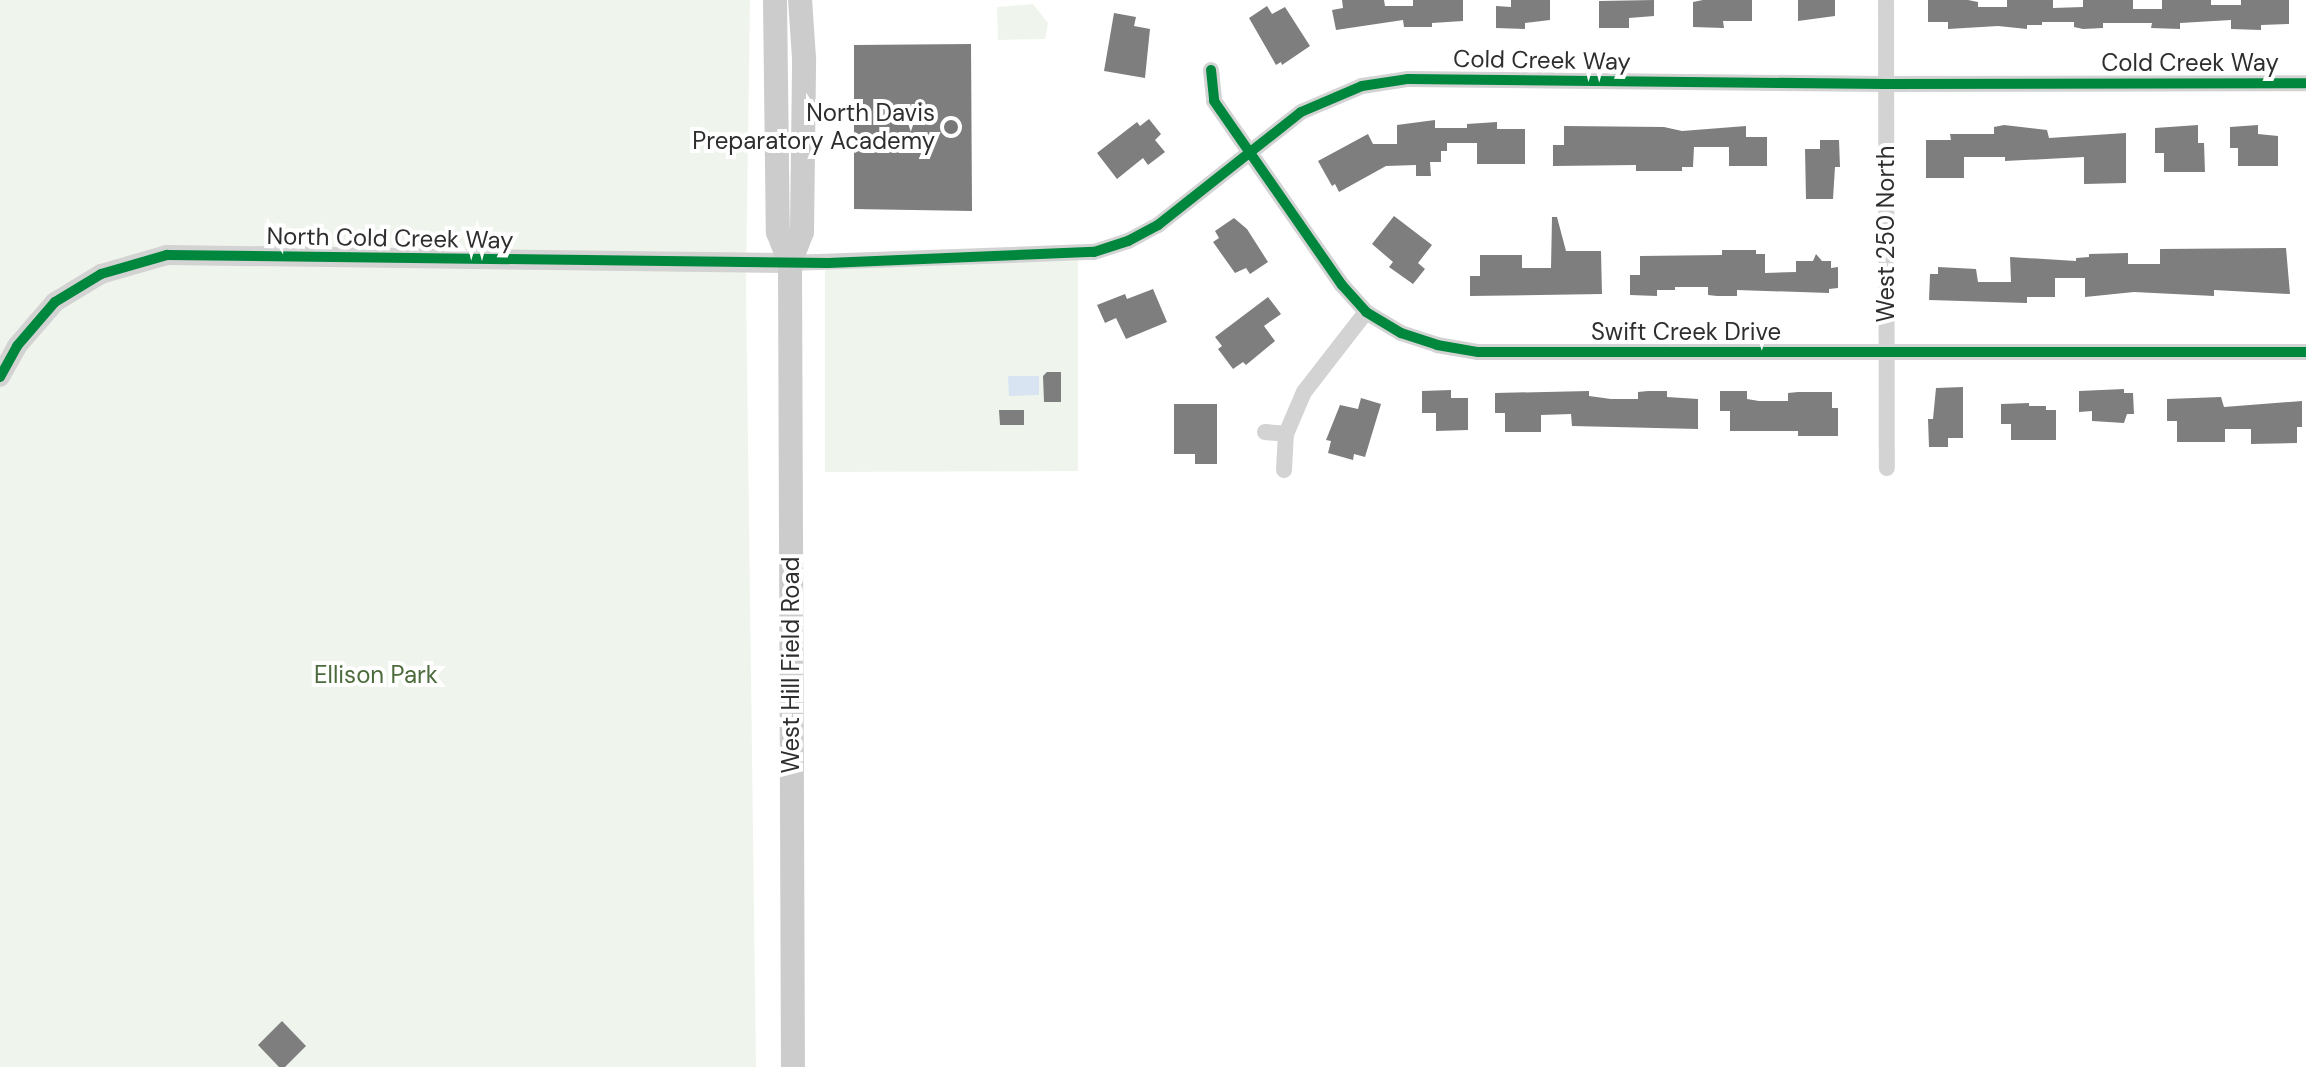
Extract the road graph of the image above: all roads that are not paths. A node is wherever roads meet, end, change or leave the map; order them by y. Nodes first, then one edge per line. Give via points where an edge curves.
1 (775, 0) edge
2 (800, 0) edge
3 (1886, 0) edge
4 (1211, 70) dead end
5 (2306, 83) edge
6 (1886, 84) junction
7 (1249, 151) junction
8 (790, 263) junction
9 (828, 263) joint
10 (1366, 312) junction
11 (1887, 352) junction
12 (2306, 352) edge
13 (0, 377) edge
14 (1265, 432) dead end
15 (1286, 434) junction
16 (1887, 468) dead end
17 (1284, 470) dead end
18 (793, 1067) edge

1 - 8 main road, West Hill Field Road via 778,232
2 - 8 main road, West Hill Field Road via 802,232
3 - 6 street, West 250 North
4 - 7 street, Swift Creek Drive via 1214,101
5 - 6 street, Cold Creek Way
6 - 7 street, Cold Creek Way via 1408,79 1333,97 1301,112
6 - 11 street, West 250 North
7 - 9 street, Cold Creek Way via 1158,225 1094,252
7 - 10 street, Swift Creek Drive
8 - 9 street, North Cold Creek Way
8 - 13 street, North Cold Creek Way via 167,255 101,274 55,302 17,346
8 - 18 main road, West Hill Field Road
10 - 11 street, Swift Creek Drive via 1401,333 1478,352
10 - 15 street via 1304,392
11 - 12 street, Swift Creek Drive
11 - 16 street, West 250 North
14 - 15 street
15 - 17 street

